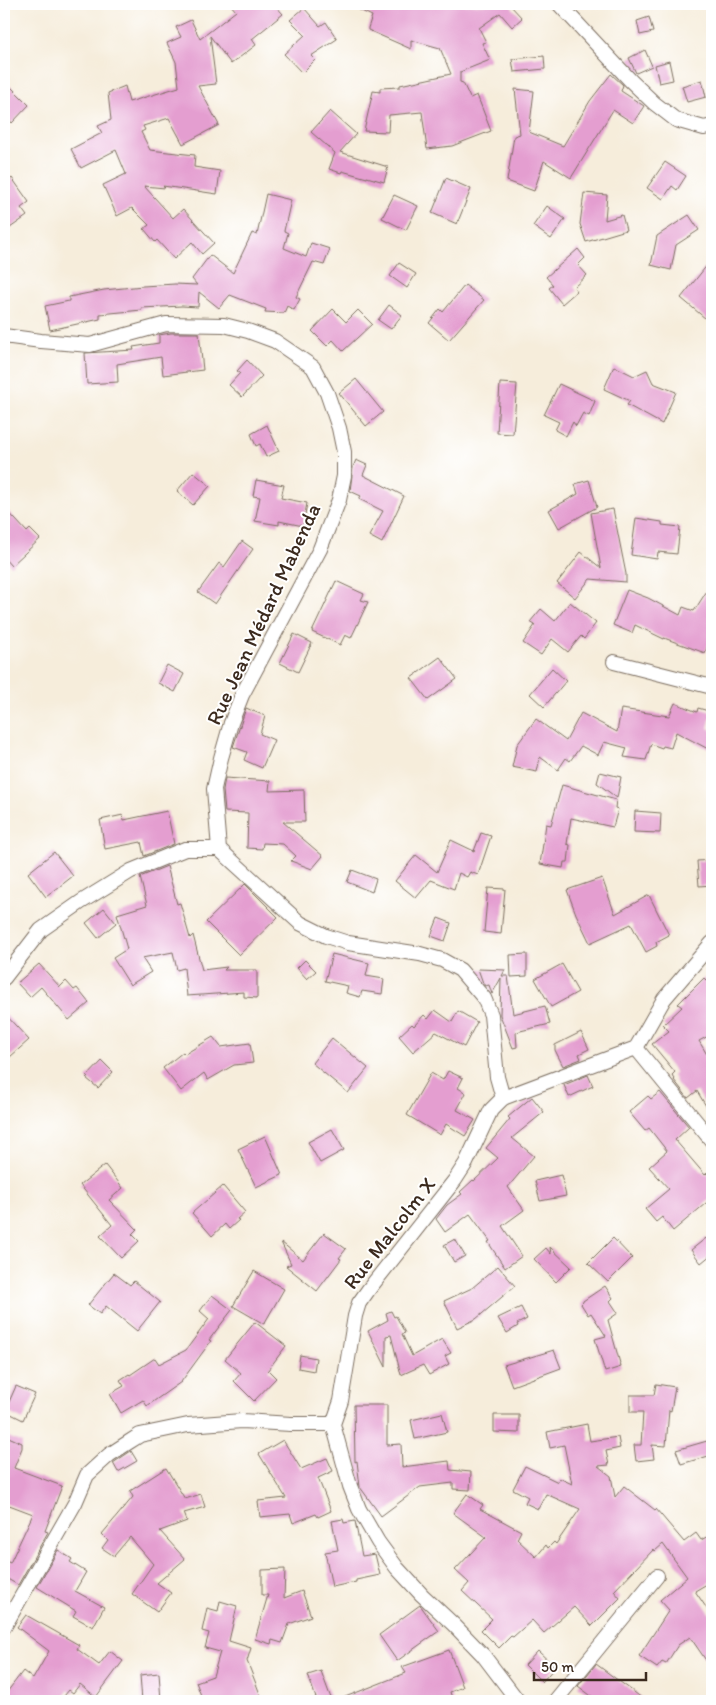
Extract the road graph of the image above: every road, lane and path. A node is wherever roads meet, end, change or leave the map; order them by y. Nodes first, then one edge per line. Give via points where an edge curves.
1 (559, 4) edge
2 (712, 126) edge
3 (4, 336) edge
4 (614, 662) dead end
5 (712, 687) edge
6 (219, 849) junction
7 (712, 943) edge
8 (4, 978) edge
9 (636, 1048) junction
10 (502, 1098) junction
11 (712, 1141) edge
12 (333, 1424) junction
13 (657, 1576) dead end
14 (4, 1627) edge
15 (518, 1701) edge
16 (555, 1701) edge

1 - 2 street via 654,103 676,120 704,128
3 - 6 street, Rue Jean Médard Mabenda via 90,345 166,324 224,325 275,341 313,367 327,393 344,452 339,500 320,549 242,695 231,723 214,790
4 - 5 street
6 - 8 street via 185,849 131,871 41,930
6 - 10 street via 300,923 348,943 420,954 442,960 460,970 484,998 490,1015
7 - 9 street via 664,999
9 - 10 street
9 - 11 street
10 - 12 street, Rue Malcolm X via 490,1110 456,1180 359,1303 342,1401
12 - 14 street via 242,1421 164,1429 140,1435 109,1455 87,1475 75,1503
12 - 15 street via 350,1486 378,1542 397,1568 482,1655
13 - 16 street

